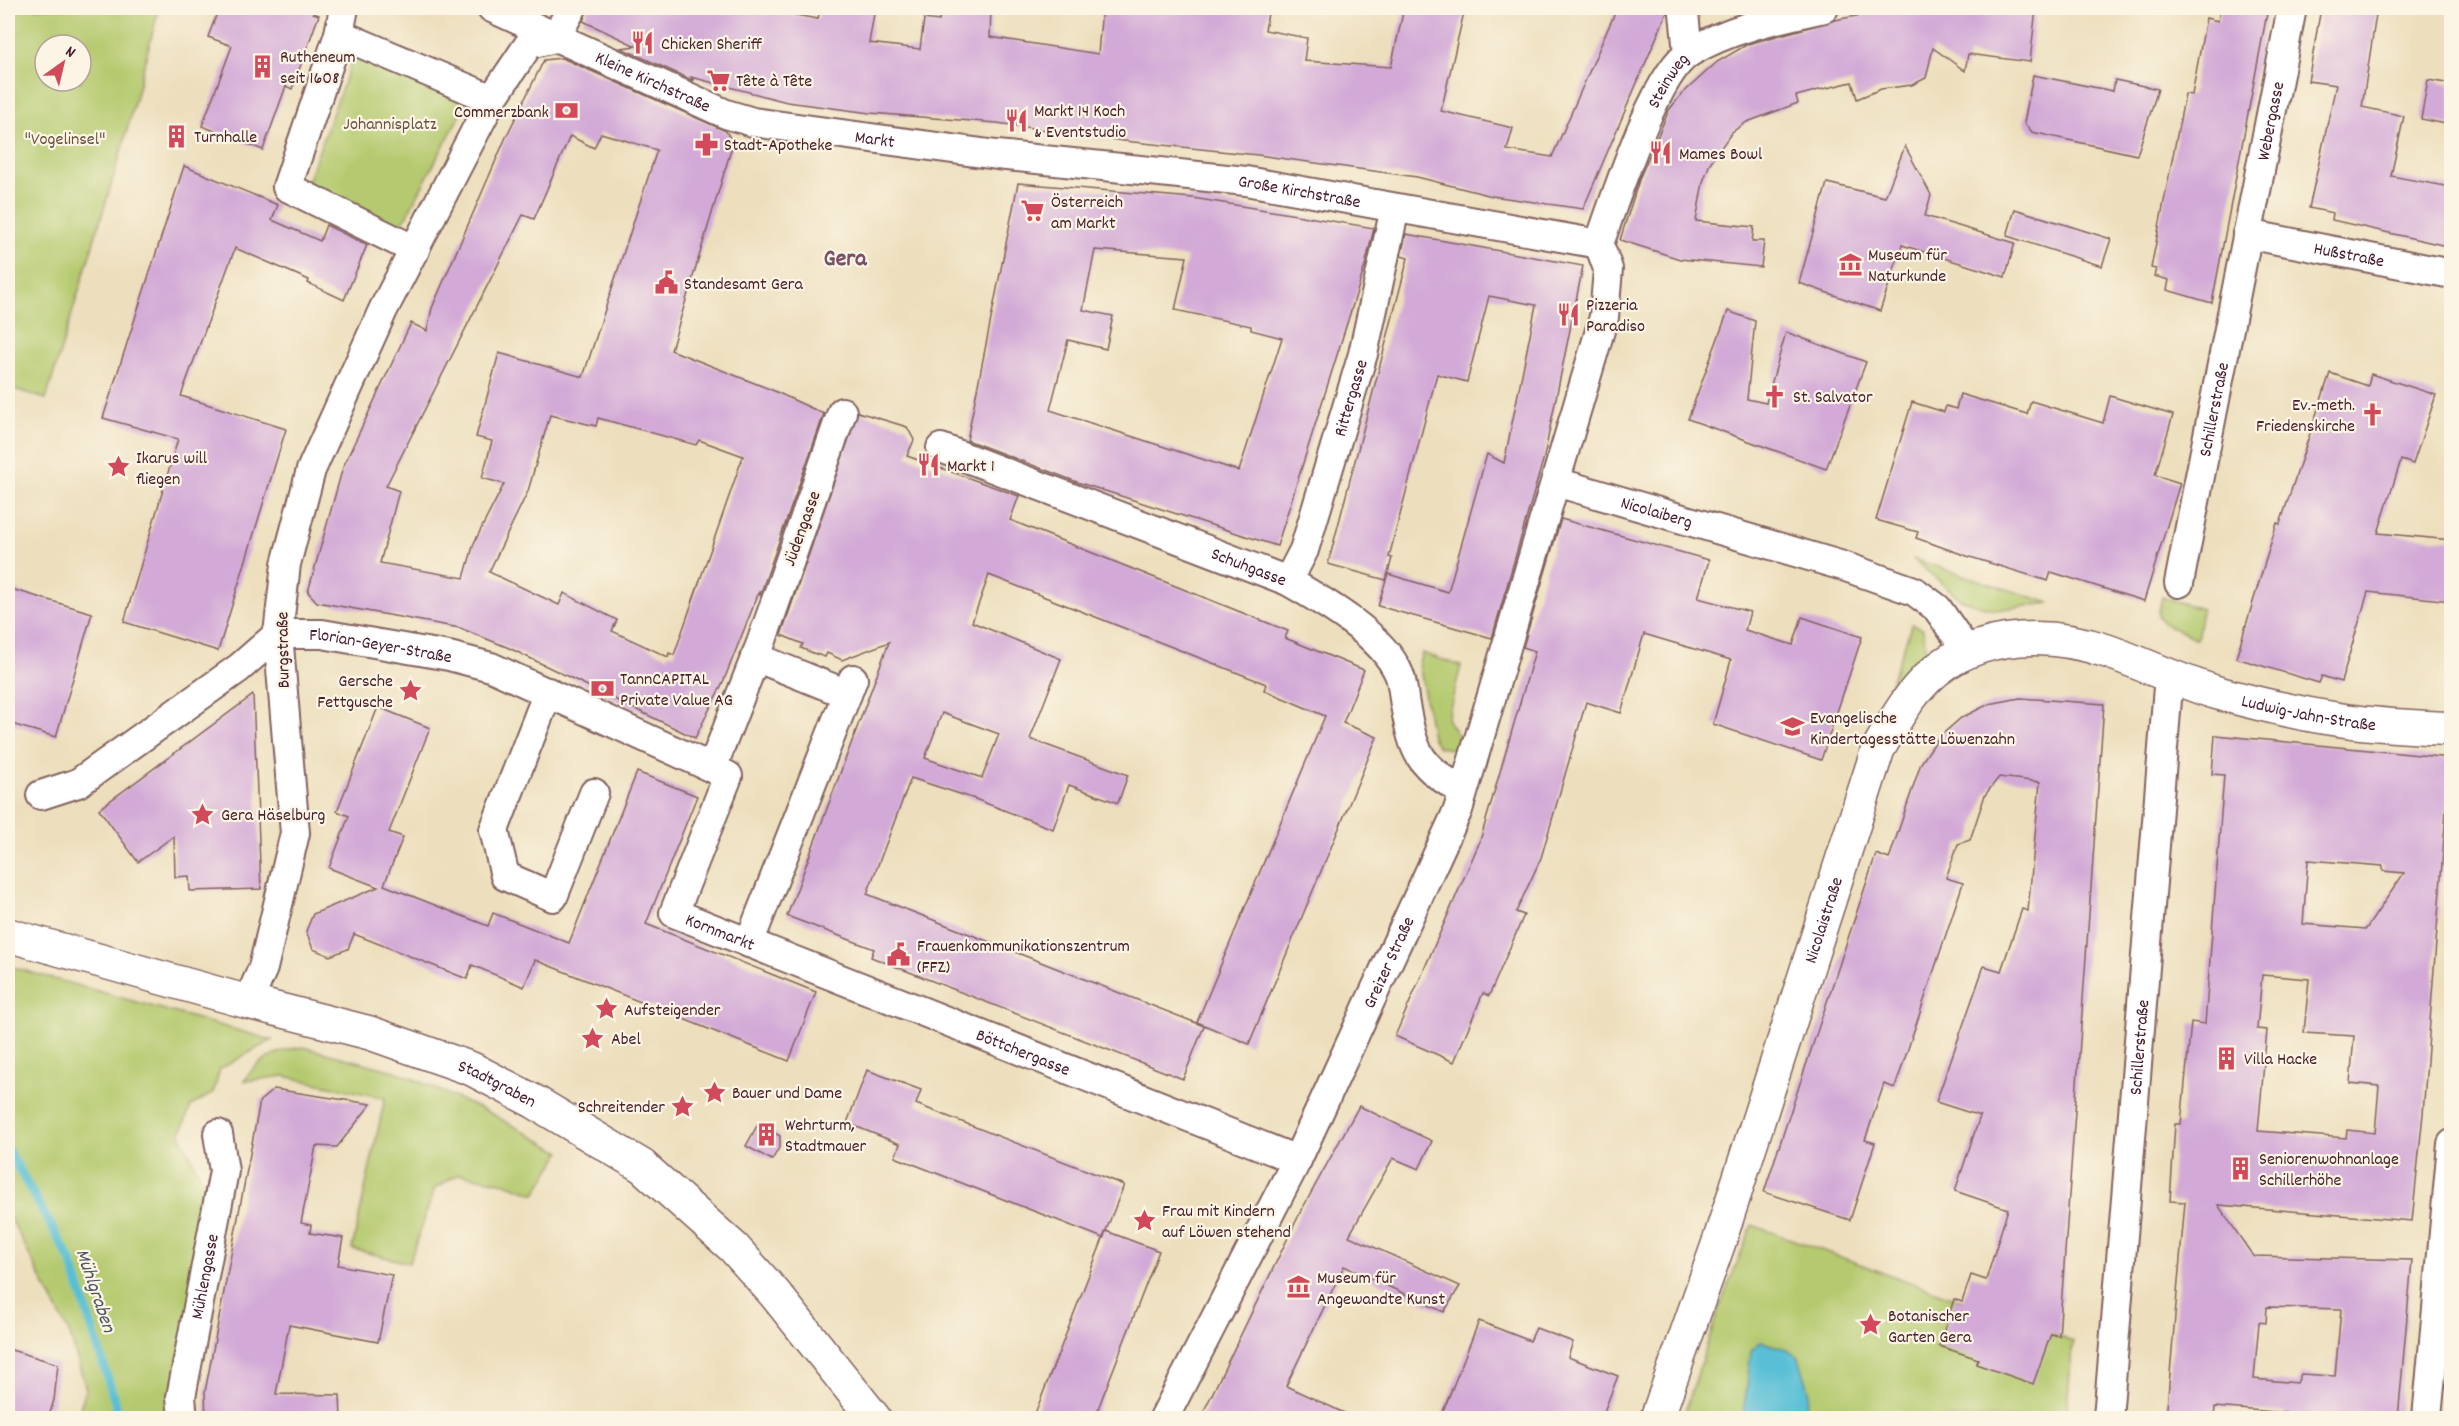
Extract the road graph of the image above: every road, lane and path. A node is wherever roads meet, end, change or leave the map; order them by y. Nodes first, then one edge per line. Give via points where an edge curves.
1 (572, 8) edge
2 (1824, 8) edge
3 (2292, 8) edge
4 (497, 10) edge
5 (1684, 13) dead end
6 (342, 21) edge
7 (555, 38) junction
8 (1688, 53) junction
9 (492, 99) junction
10 (753, 122) joint
11 (997, 155) joint
12 (1395, 208) junction
13 (2247, 234) junction
14 (1599, 244) junction
15 (415, 250) junction
16 (2451, 274) edge
17 (842, 412) dead end
18 (941, 448) dead end
19 (1552, 494) junction
20 (1288, 581) junction
21 (2179, 583) dead end
22 (278, 634) junction
23 (758, 650) junction
24 (1967, 651) junction
25 (2169, 675) junction
26 (548, 692) junction
27 (2451, 729) edge
28 (712, 768) junction
29 (1463, 790) junction
30 (594, 793) dead end
31 (41, 795) dead end
32 (8, 935) edge
33 (749, 943) junction
34 (248, 1002) junction
35 (218, 1134) dead end
36 (2451, 1144) edge
37 (1297, 1160) junction
38 (183, 1419) edge
39 (874, 1419) edge
40 (1164, 1419) edge
41 (1657, 1419) edge
42 (2108, 1419) edge
43 (2427, 1419) edge

1 - 7 street
2 - 8 street, Steinweg via 1758,23
3 - 13 street, Webergasse
4 - 7 street
5 - 8 street
6 - 9 street
6 - 15 street via 287,186
7 - 9 street via 529,44
7 - 10 street, Kleine Kirchstraße via 726,114
8 - 14 street, Steinweg via 1665,79 1629,158
9 - 15 street
10 - 11 street, Markt
11 - 12 street, Große Kirchstraße via 1246,181
12 - 14 street, Große Kirchstraße
12 - 20 street, Rittergasse via 1363,354 1304,550
13 - 16 street, Hußstraße
13 - 21 street, Schillerstraße
14 - 19 street via 1608,269 1604,317
15 - 22 street, Burgstraße via 383,310 311,470 285,564
17 - 23 street, Jüdengasse
18 - 20 street, Schuhgasse
19 - 24 street, Nicolaiberg via 1843,566 1914,591 1936,608
19 - 29 street, Greizer Straße
20 - 29 street, Schuhgasse via 1327,604 1390,657 1400,675 1413,745 1429,769
22 - 26 street, Florian-Geyer-Straße via 321,634 449,656 491,668
22 - 31 street via 239,668 78,783
22 - 34 street, Burgstraße via 295,833 263,968
23 - 28 street
23 - 33 street, Kornmarkt via 850,687
24 - 25 main road, Nicolaistraße via 2014,638 2066,641
24 - 41 main road, Nicolaistraße via 1949,660 1918,688 1878,749 1719,1242
25 - 27 main road, Ludwig-Jahn-Straße via 2217,693 2342,720
25 - 42 street, Schillerstraße
26 - 28 street, Florian-Geyer-Straße
26 - 30 street via 495,830 505,876 553,897
28 - 33 street, Kornmarkt via 728,776 674,913
29 - 37 street, Greizer Straße via 1458,810
32 - 34 main road, Stadtgraben
33 - 37 street, Böttchergasse
34 - 39 main road, Stadtgraben via 370,1032 472,1069 642,1166 734,1248
35 - 38 street, Mühlengasse via 225,1171 182,1397
36 - 43 street
37 - 40 street, Greizer Straße

